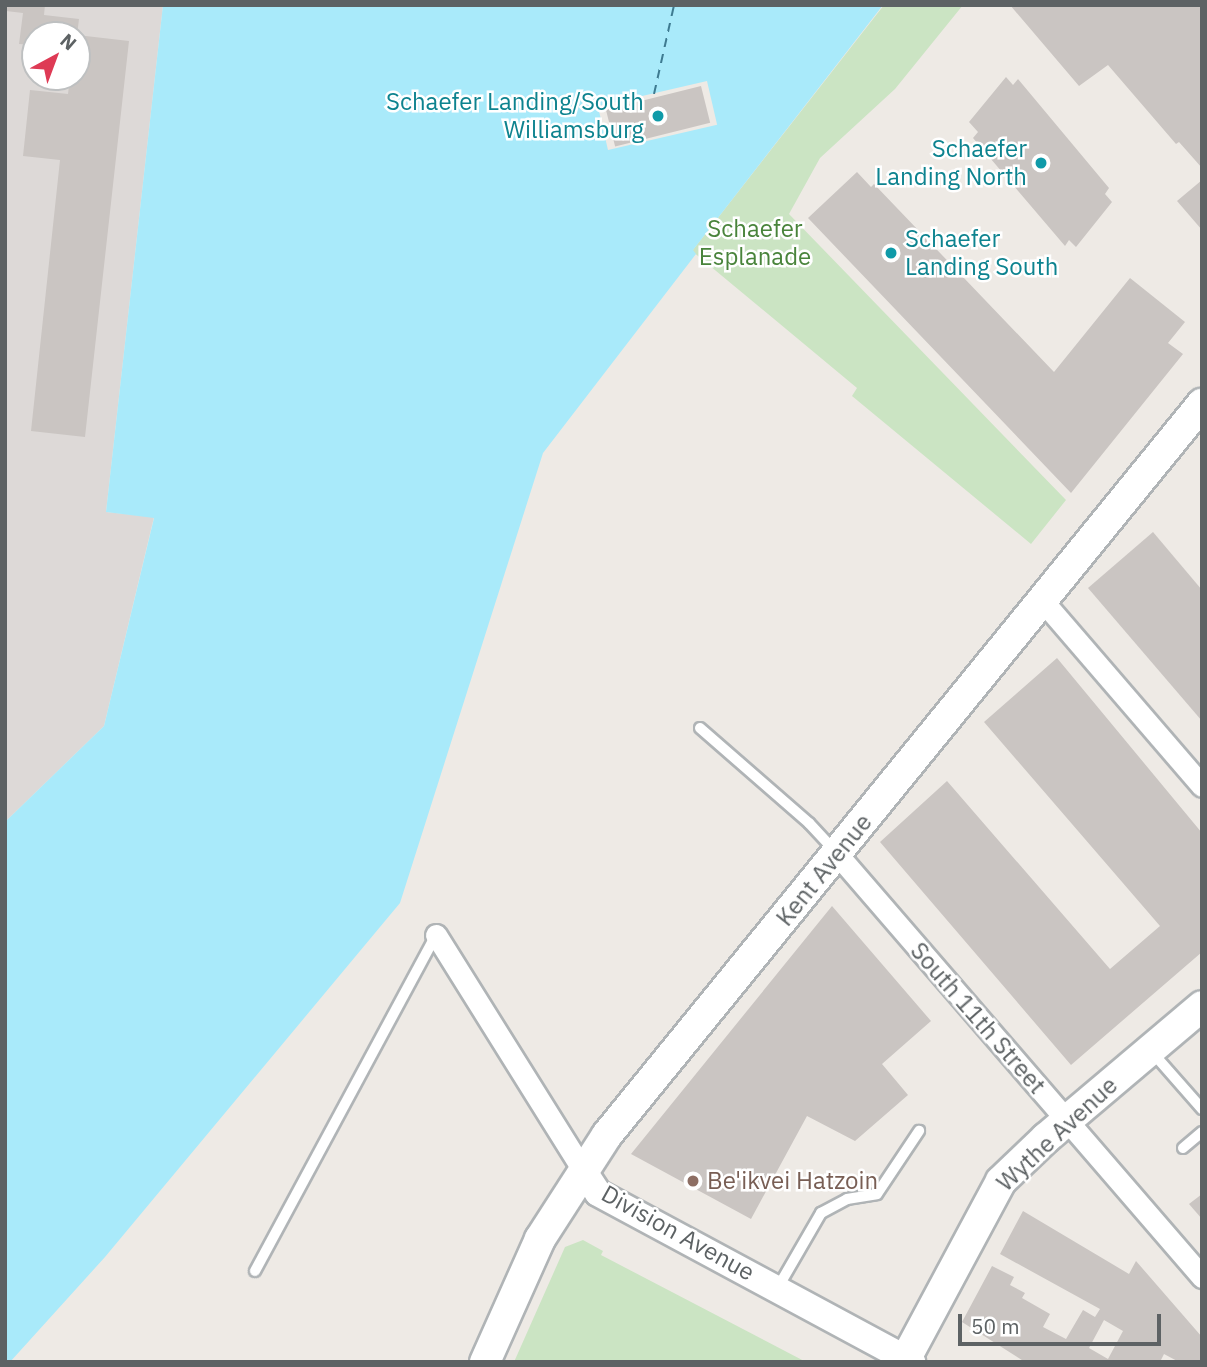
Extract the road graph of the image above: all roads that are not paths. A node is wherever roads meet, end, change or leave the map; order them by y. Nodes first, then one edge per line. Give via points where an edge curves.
1 (1202, 404) edge
2 (1042, 600) junction
3 (700, 728) dead end
4 (1202, 786) edge
5 (837, 854) junction
6 (436, 935) joint
7 (1202, 1006) edge
8 (1150, 1050) junction
9 (1202, 1109) edge
10 (1066, 1121) junction
11 (919, 1131) dead end
12 (1202, 1132) edge
13 (1183, 1148) dead end
14 (583, 1170) junction
15 (255, 1270) dead end
16 (1202, 1277) edge
17 (777, 1289) junction
18 (907, 1361) edge
19 (485, 1362) edge

1 - 2 main road, Kent Avenue
2 - 4 street
2 - 5 main road, Kent Avenue
3 - 5 lane via 809,823
5 - 10 street, South 11th Street
5 - 14 main road, Kent Avenue via 654,1074
6 - 14 street, Division Avenue
6 - 15 lane
7 - 8 main road, Wythe Avenue
8 - 9 lane
8 - 10 main road, Wythe Avenue
10 - 16 street, South 11th Street
10 - 18 main road, Wythe Avenue via 996,1187
11 - 17 lane via 877,1194 847,1199 821,1213
12 - 13 lane
14 - 17 street, Division Avenue via 598,1193
14 - 19 main road, Kent Avenue via 540,1239
17 - 18 street, Division Avenue

